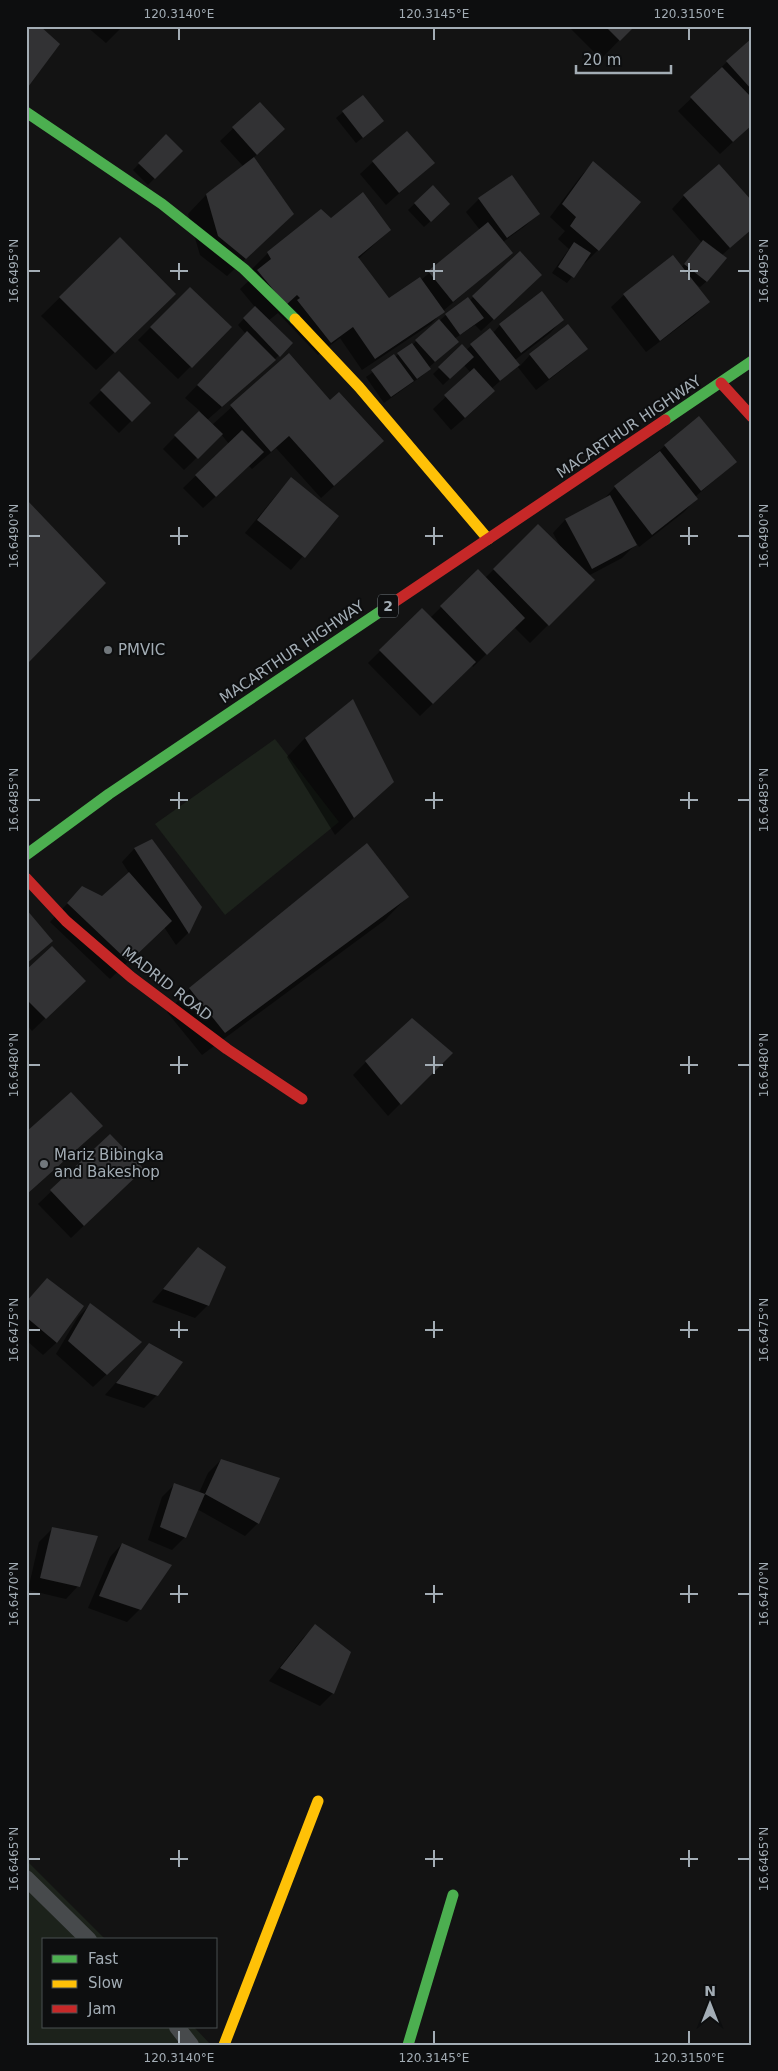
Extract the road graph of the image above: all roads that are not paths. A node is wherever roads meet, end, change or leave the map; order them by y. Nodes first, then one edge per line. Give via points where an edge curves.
1 (26, 112) edge
2 (752, 361) edge
3 (721, 382) junction
4 (752, 417) edge
5 (488, 539) junction
6 (26, 855) edge
7 (26, 878) edge
8 (302, 1099) dead end
9 (318, 1800) dead end
10 (26, 1878) edge
11 (453, 1895) dead end
12 (87, 1938) edge
13 (178, 2028) edge
14 (191, 2045) edge
15 (224, 2045) edge
16 (408, 2045) edge

1 - 5 street via 162,204 244,269 359,387
2 - 3 street, MACARTHUR HIGHWAY / 2
3 - 4 street
3 - 5 street, MACARTHUR HIGHWAY / 2
5 - 6 street, MACARTHUR HIGHWAY / 2 via 109,794
7 - 8 street, MADRID ROAD via 66,921 131,977
9 - 15 street
10 - 12 lane
11 - 16 street
13 - 14 lane

